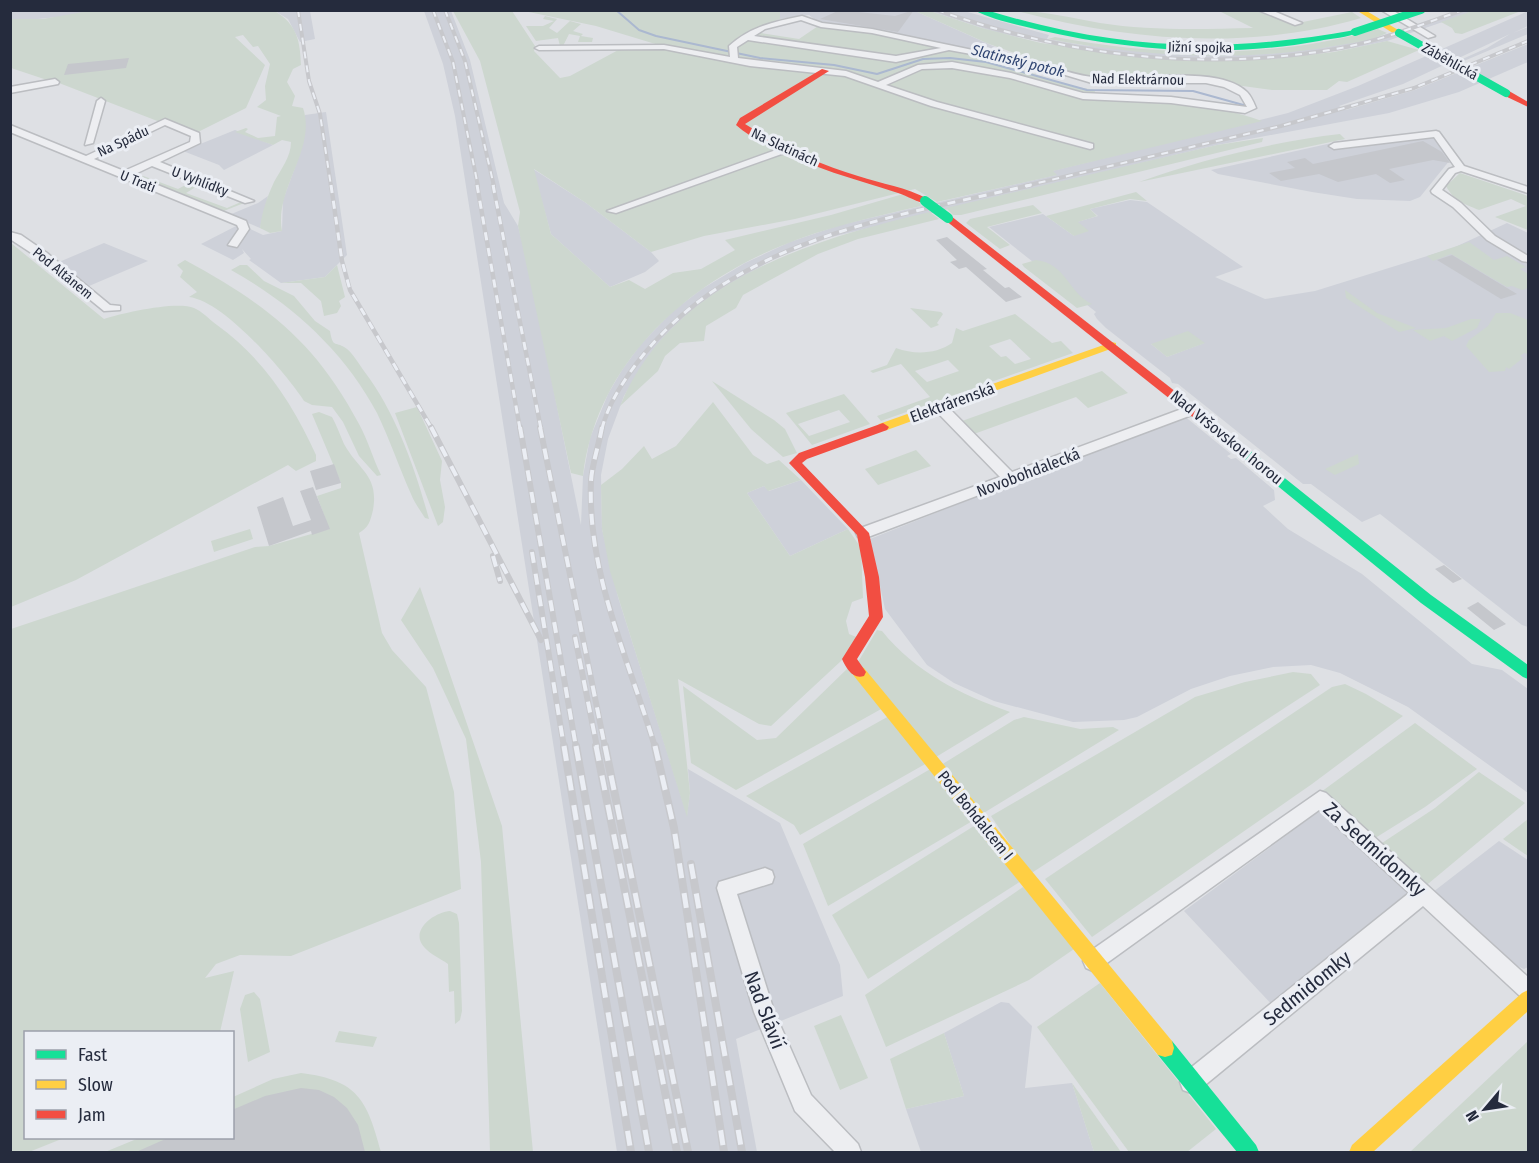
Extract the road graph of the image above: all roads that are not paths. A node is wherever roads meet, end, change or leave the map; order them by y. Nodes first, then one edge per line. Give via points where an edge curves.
1 (977, 10) edge
2 (997, 10) edge
3 (1262, 10) edge
4 (1385, 10) edge
5 (1395, 10) edge
6 (1421, 10) edge
7 (1362, 13) edge
8 (1298, 22) dead end
9 (1350, 29) junction
10 (1431, 36) dead end
11 (743, 37) junction
12 (539, 48) dead end
13 (953, 49) junction
14 (733, 55) junction
15 (825, 71) junction
16 (55, 82) dead end
17 (880, 84) junction
18 (10, 90) edge
19 (102, 101) dead end
20 (1528, 105) edge
21 (10, 128) edge
22 (88, 142) junction
23 (1090, 146) dead end
24 (1334, 146) dead end
25 (106, 149) junction
26 (787, 149) junction
27 (66, 152) junction
28 (84, 159) junction
29 (150, 162) junction
30 (1461, 168) junction
31 (124, 175) junction
32 (1528, 190) edge
33 (249, 201) dead end
34 (925, 201) joint
35 (612, 211) dead end
36 (10, 236) edge
37 (233, 245) dead end
38 (1526, 259) dead end
39 (116, 308) dead end
40 (1112, 345) junction
41 (940, 407) junction
42 (1192, 410) junction
43 (1011, 480) junction
44 (863, 533) junction
45 (1528, 673) edge
46 (765, 877) dead end
47 (1424, 894) junction
48 (1094, 961) junction
49 (1528, 990) edge
50 (1528, 999) edge
51 (1191, 1082) junction
52 (850, 1152) edge
53 (1249, 1152) edge
54 (1359, 1152) edge

1 - 9 main road, Jižní spojka via 1061,33 1166,47 1269,46
2 - 9 main road, Jižní spojka via 1078,30 1182,41 1263,40
3 - 8 street
4 - 10 street
5 - 9 main road, Jižní spojka
6 - 9 main road, Jižní spojka, bridge
7 - 20 main road, Záběhlická, bridge
11 - 13 street via 898,59
11 - 13 street, Nad Elektrárnou via 777,22 801,18
11 - 14 street via 734,44
12 - 14 street via 664,47
13 - 17 street, Nad Elektrárnou via 1030,61 1091,80 1171,78 1237,88 1254,109 1083,96 952,65 921,67
14 - 15 street
15 - 17 street
15 - 26 main road, Na Slatinách via 740,124
16 - 18 street
17 - 23 street via 934,104
19 - 22 street
21 - 27 street, U Trati
22 - 25 street
22 - 27 street
24 - 30 street via 1436,134
25 - 28 street, Na Spádu
25 - 29 street, Na Spádu via 165,122 196,135 195,143
26 - 34 main road, Na Slatinách via 854,177 909,191
26 - 35 street
27 - 28 street, U Trati
28 - 31 street, U Trati
29 - 31 street
29 - 33 street, U Vyhlídky
30 - 32 street
30 - 38 street via 1452,171 1436,191 1491,238
31 - 37 street, U Trati via 242,223 244,229
34 - 40 main road, Nad Vršovskou horou, bridge
36 - 39 street, Pod Altánem via 16,235 108,309
40 - 41 main road, Elektrárenská
40 - 42 main road, Nad Vršovskou horou
41 - 43 street
41 - 44 main road, Elektrárenská via 803,456 795,463
42 - 43 street, Novobohdalecká
42 - 45 main road, Nad Vršovskou horou via 1434,606
43 - 44 street, Novobohdalecká
44 - 48 main road, Pod Bohdalcem I via 876,617 849,659
46 - 52 street, Nad Slávií via 726,888 736,927 764,1012 803,1103
47 - 48 street, Za Sedmidomky via 1320,799
47 - 49 street, Za Sedmidomky
47 - 51 street, Sedmidomky
48 - 51 main road, Pod Bohdalcem I
50 - 54 main road
51 - 53 main road, Pod Bohdalcem I

